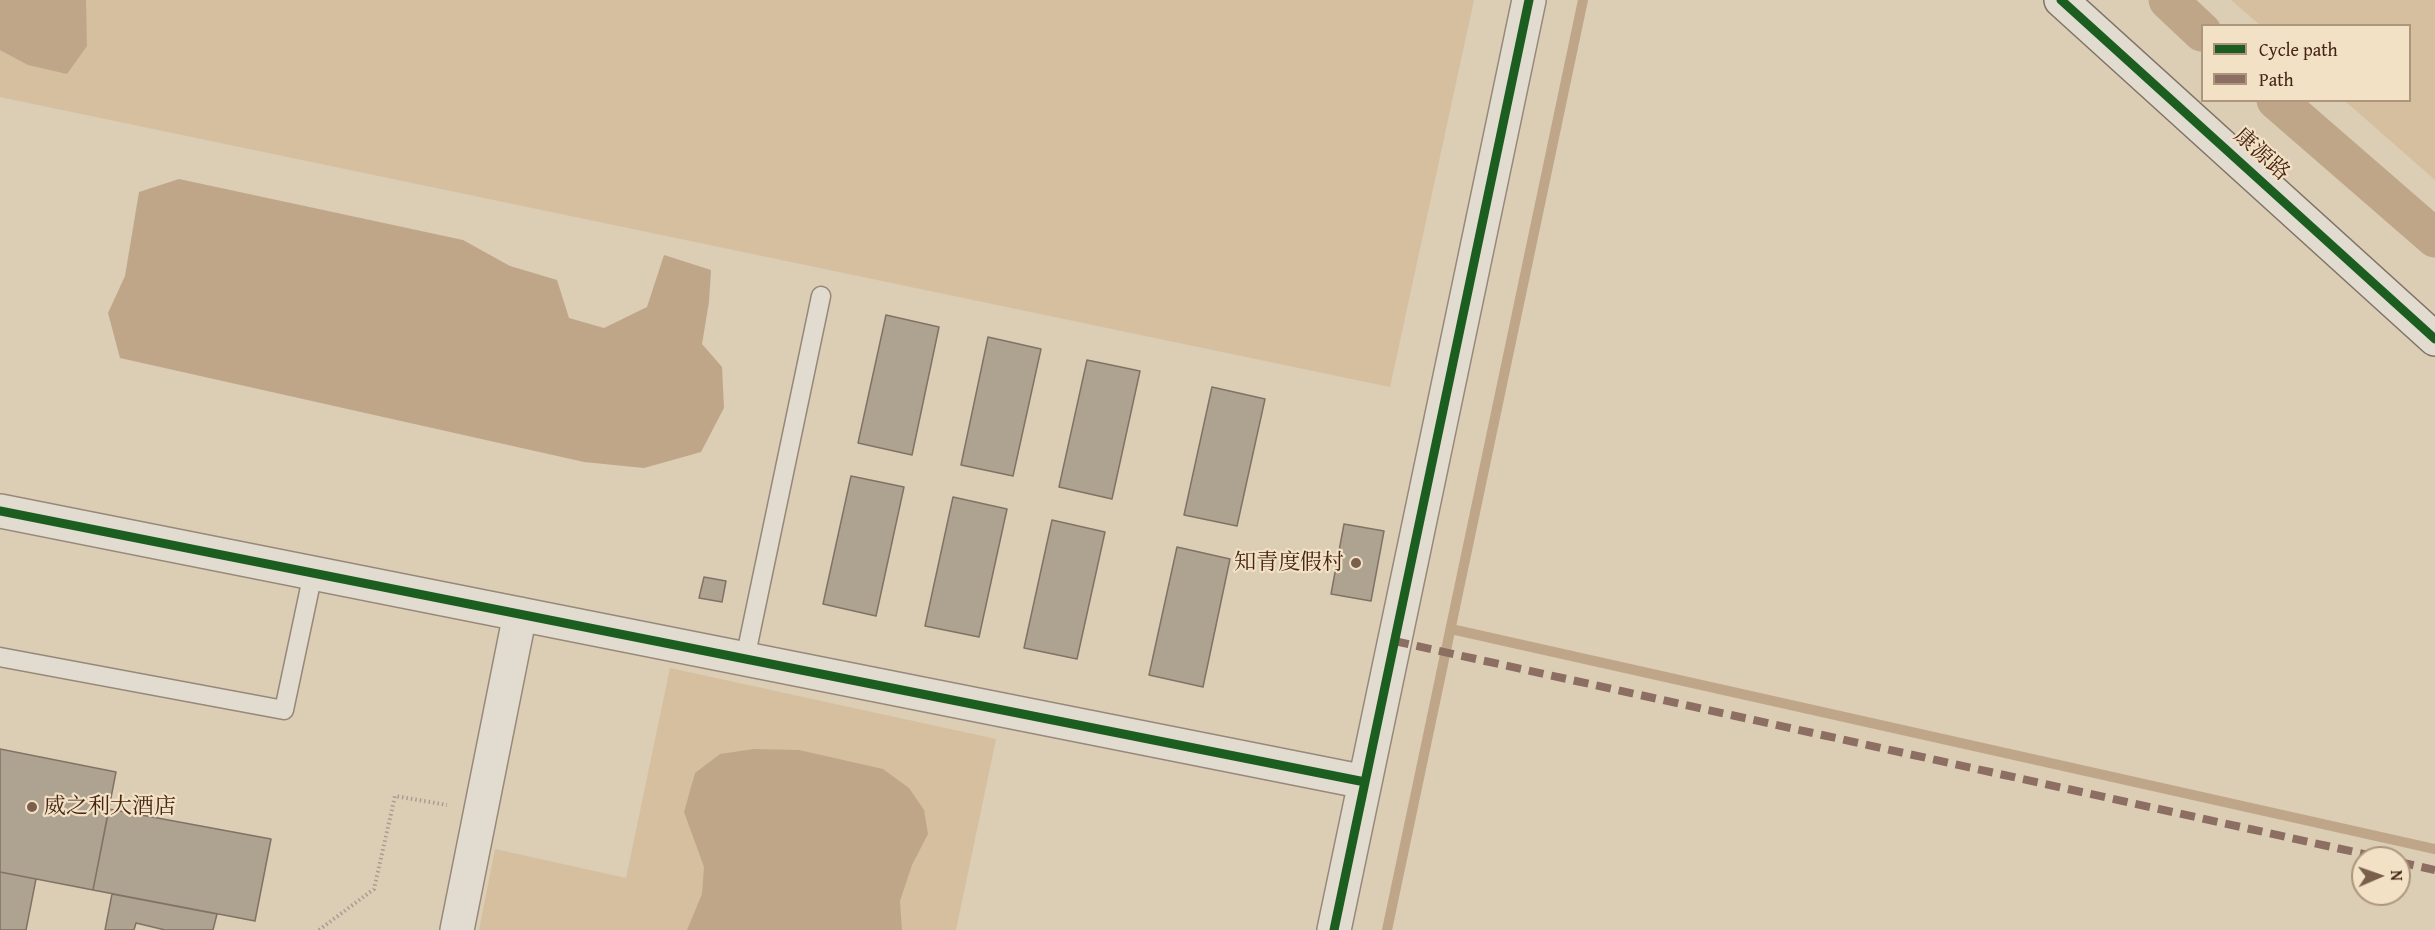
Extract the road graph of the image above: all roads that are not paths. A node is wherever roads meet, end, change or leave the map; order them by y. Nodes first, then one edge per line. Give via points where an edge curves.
1 (1529, 0) edge
2 (2061, 0) edge
3 (821, 296) dead end
4 (2435, 339) edge
5 (0, 511) edge
6 (313, 573) junction
7 (520, 614) junction
8 (0, 657) edge
9 (745, 659) junction
10 (1365, 782) junction
11 (457, 930) edge
12 (1334, 930) edge

1 - 10 street
2 - 4 street, 康源路
3 - 9 lane
5 - 6 street
6 - 7 street
6 - 8 lane via 284,711
7 - 9 street
7 - 11 street
9 - 10 street
10 - 12 street

